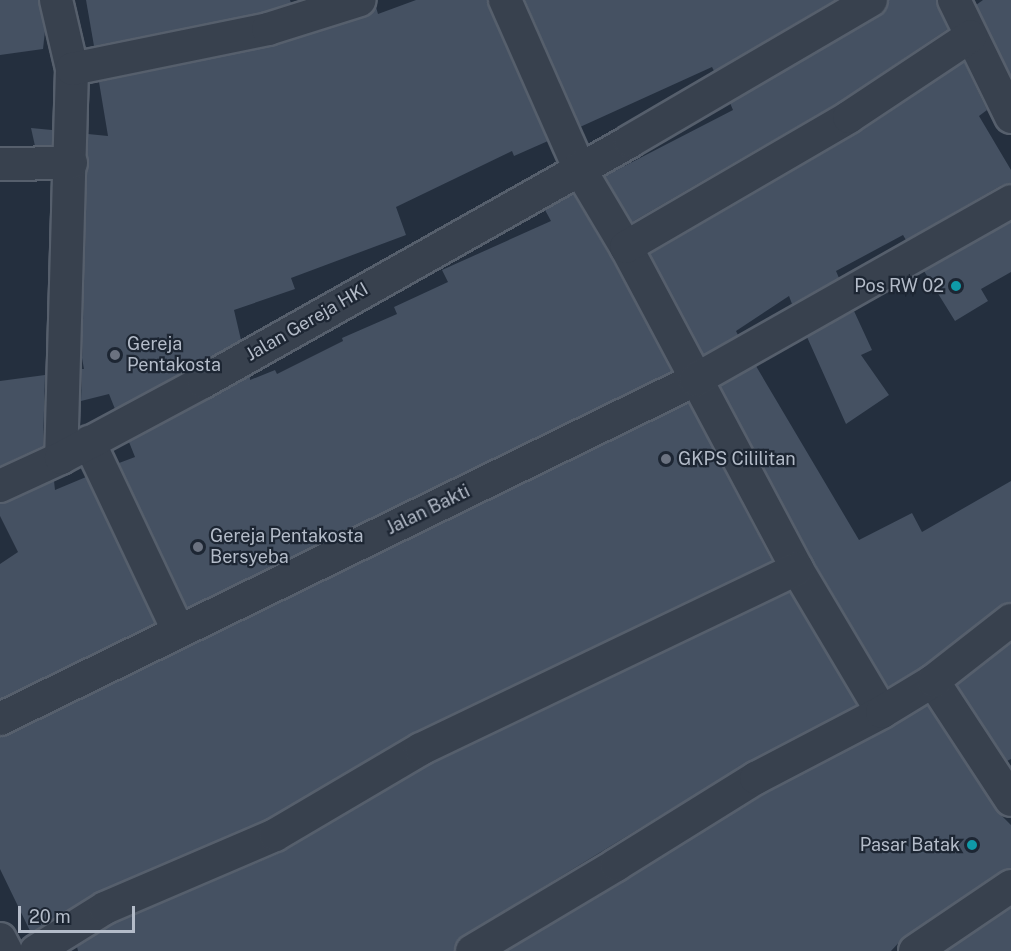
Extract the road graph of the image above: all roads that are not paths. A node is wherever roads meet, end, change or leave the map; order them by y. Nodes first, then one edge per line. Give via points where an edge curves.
1 (56, 0) edge
2 (360, 0) edge
3 (505, 0) edge
4 (871, 0) edge
5 (954, 0) edge
6 (971, 36) junction
7 (72, 69) junction
8 (1011, 117) edge
9 (71, 163) junction
10 (0, 164) edge
11 (579, 168) junction
12 (1011, 201) edge
13 (626, 247) junction
14 (695, 380) junction
15 (89, 442) junction
16 (61, 458) junction
17 (0, 486) edge
18 (797, 569) junction
19 (1011, 620) edge
20 (178, 630) junction
21 (933, 681) junction
22 (882, 712) junction
23 (0, 719) edge
24 (1009, 793) edge
25 (1011, 886) edge
26 (0, 939) edge
27 (6, 951) edge
28 (36, 951) edge
29 (472, 951) edge
30 (915, 951) edge

1 - 7 street
2 - 7 street via 268,29
3 - 11 street
4 - 11 street, Jalan Gereja HKI
5 - 6 street
6 - 8 street
6 - 13 street via 849,117
7 - 9 street
9 - 10 street
9 - 16 street
11 - 13 street
11 - 15 street, Jalan Gereja HKI via 203,382
12 - 14 street, Jalan Bakti
13 - 14 street
14 - 18 street
14 - 20 street, Jalan Bakti
15 - 16 street, Jalan Gereja HKI
15 - 20 street
16 - 17 street, Jalan Gereja HKI
18 - 22 street
18 - 28 street via 421,749 275,835 105,908
19 - 21 street
20 - 23 street, Jalan Bakti
21 - 22 street
21 - 24 street
22 - 29 street via 756,778
25 - 30 street
26 - 27 street

